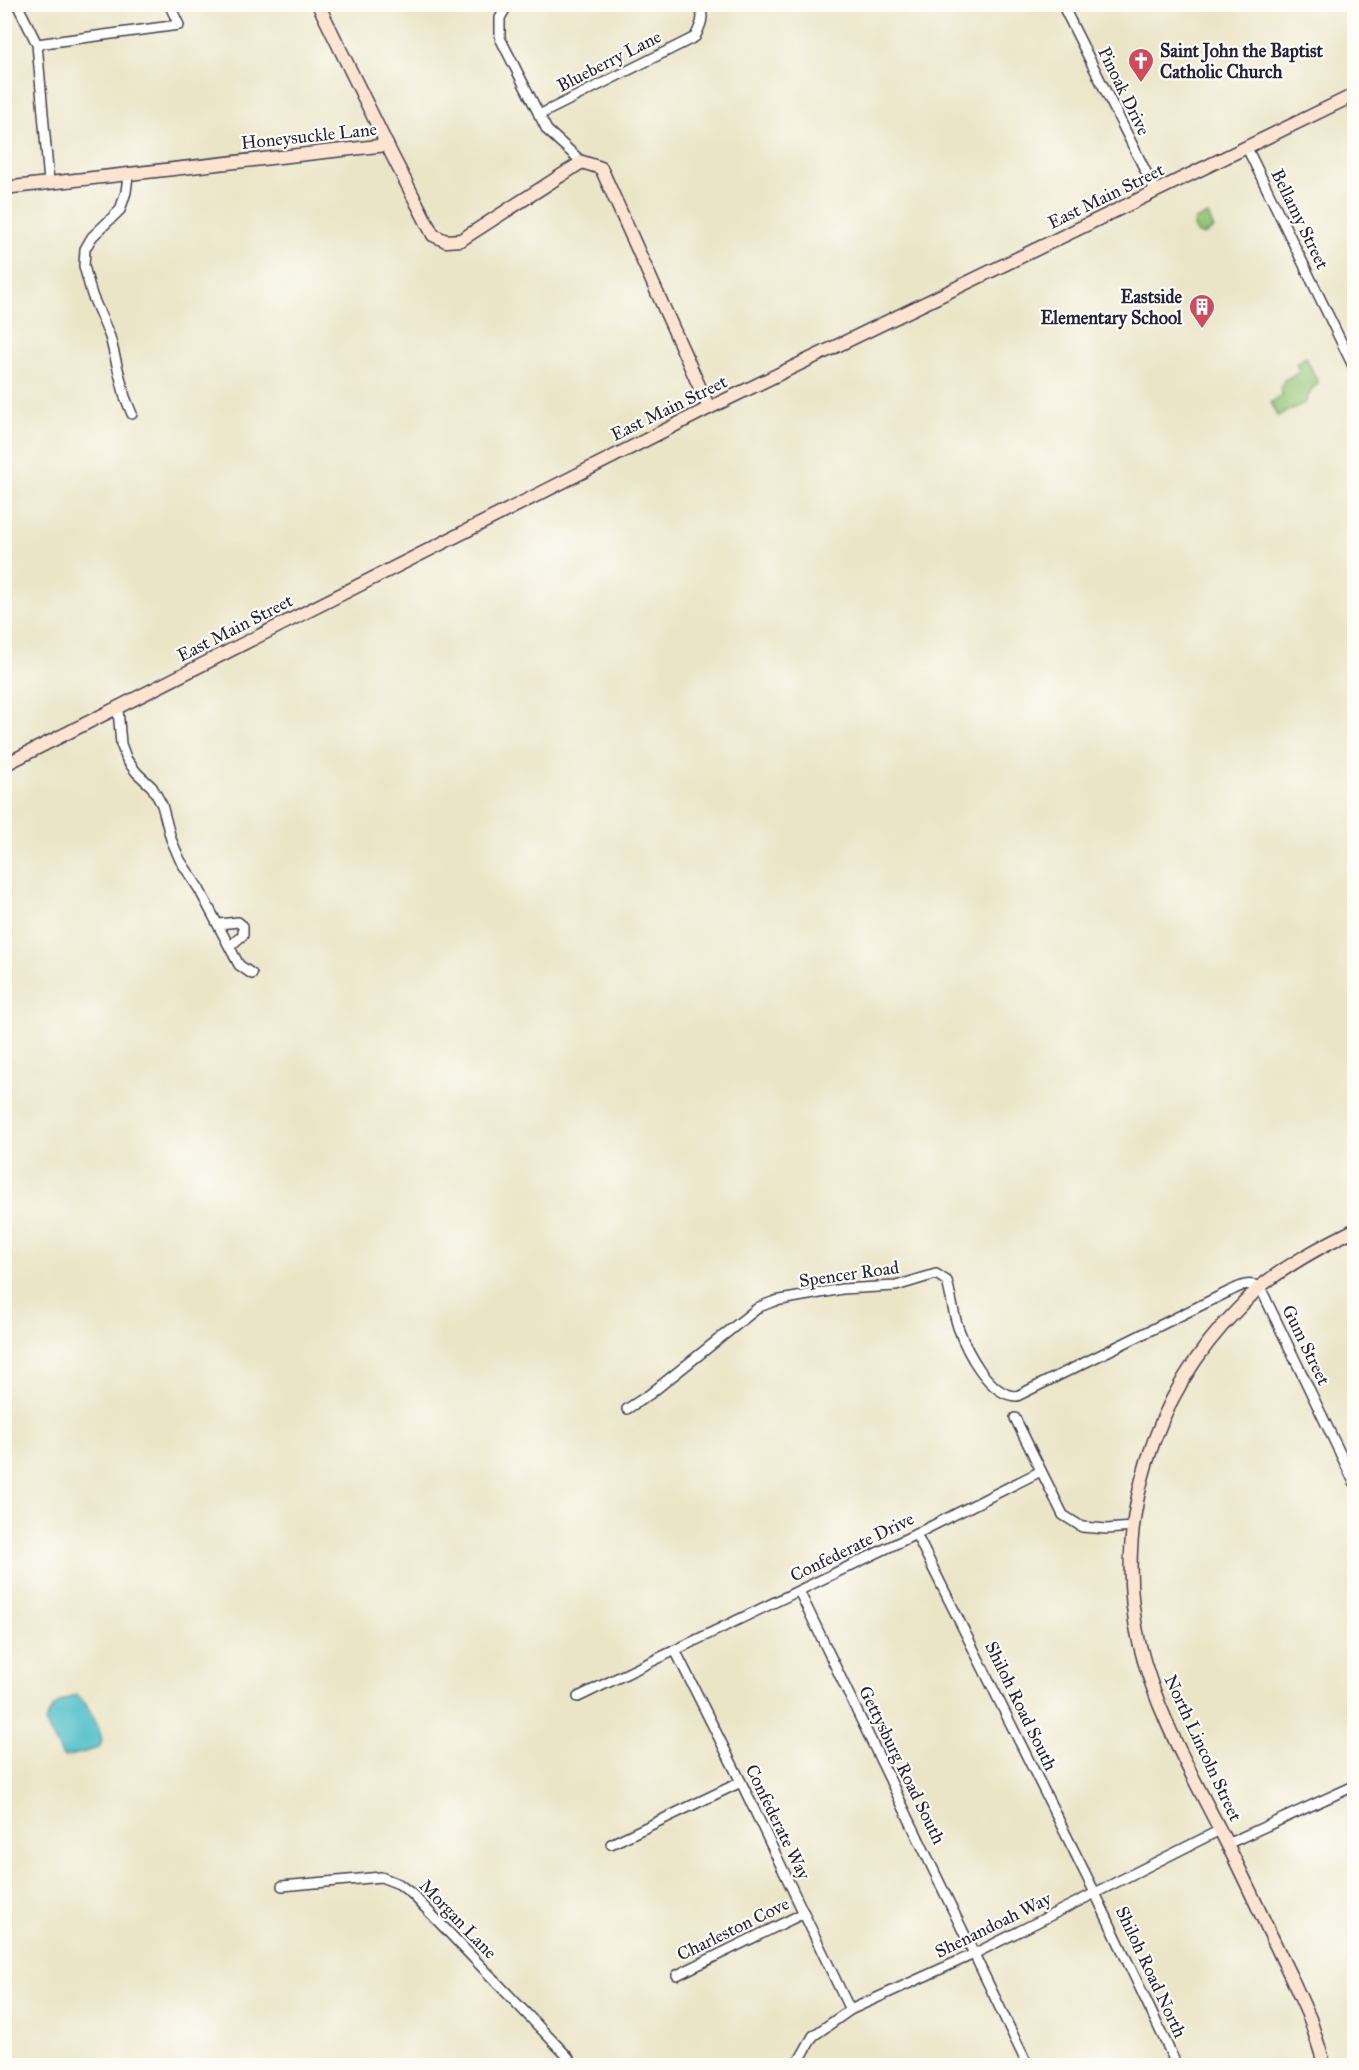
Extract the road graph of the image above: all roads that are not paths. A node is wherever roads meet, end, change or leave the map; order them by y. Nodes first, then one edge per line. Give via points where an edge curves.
1 (17, 4) edge
2 (169, 4) edge
3 (318, 4) edge
4 (508, 4) edge
5 (699, 4) edge
6 (1062, 4) edge
7 (37, 44) junction
8 (1353, 100) edge
9 (539, 115) junction
10 (387, 145) junction
11 (1247, 148) junction
12 (582, 162) junction
13 (128, 176) junction
14 (49, 182) junction
15 (4, 189) edge
16 (1156, 192) junction
17 (1354, 368) edge
18 (709, 408) junction
19 (132, 414) dead end
20 (118, 708) junction
21 (4, 765) edge
22 (219, 924) junction
23 (230, 946) junction
24 (252, 974) dead end
25 (1354, 1230) edge
26 (1260, 1287) junction
27 (627, 1409) dead end
28 (1016, 1418) dead end
29 (1041, 1471) junction
30 (1354, 1482) edge
31 (1132, 1527) junction
32 (916, 1534) junction
33 (799, 1591) junction
34 (675, 1650) junction
35 (578, 1697) dead end
36 (741, 1782) junction
37 (1354, 1786) edge
38 (1220, 1830) junction
39 (610, 1844) dead end
40 (1227, 1844) junction
41 (282, 1886) dead end
42 (1095, 1893) junction
43 (804, 1913) junction
44 (974, 1954) junction
45 (677, 1974) dead end
46 (850, 2010) junction
47 (573, 2066) edge
48 (796, 2066) edge
49 (1028, 2066) edge
50 (1177, 2066) edge
51 (1325, 2066) edge

1 - 7 street
2 - 7 street via 179,25
3 - 10 street
4 - 9 street via 500,18 500,38
5 - 9 street, Blueberry Lane via 702,24 694,37
6 - 16 street, Pinoak Drive
7 - 14 street
8 - 11 street, East Main Street
9 - 12 street via 547,130
10 - 12 street, Honeysuckle Lane via 433,235 446,241 473,234
10 - 13 street, Honeysuckle Lane
11 - 16 street, East Main Street
11 - 17 street, Bellamy Street
12 - 18 street via 601,168
13 - 14 street, Honeysuckle Lane
13 - 19 street via 120,210 92,237 85,249 84,266
14 - 15 street, Honeysuckle Lane
16 - 18 street, East Main Street
18 - 20 street, East Main Street
20 - 21 street, East Main Street
20 - 22 street via 126,760 152,787 162,804 180,860
22 - 23 street
22 - 23 street via 238,922 243,926 243,935
23 - 24 street via 239,964
25 - 26 street, North Lincoln Street via 1295,1262
26 - 27 street, Spencer Road via 1245,1284 1017,1396 993,1386 983,1373 958,1326 947,1281 936,1274 896,1286 842,1289 775,1301 759,1307
26 - 30 street, Gum Street
26 - 31 street, North Lincoln Street via 1204,1347 1176,1391 1151,1449
28 - 29 street
29 - 31 street via 1063,1515 1072,1522 1082,1527
29 - 32 street, Confederate Drive
31 - 38 street, North Lincoln Street via 1131,1583 1140,1644 1157,1702
32 - 33 street, Confederate Drive
32 - 42 street, Shiloh Road South
33 - 34 street, Confederate Drive
33 - 44 street, Gettysburg Road South
34 - 35 street, Confederate Drive
34 - 36 street, Confederate Way
36 - 39 street
36 - 43 street, Confederate Way
37 - 40 street
38 - 40 street, North Lincoln Street
38 - 42 street, Shenandoah Way
40 - 51 street, North Lincoln Street via 1310,2019
41 - 47 street, Morgan Lane via 381,1877 399,1884
42 - 44 street, Shenandoah Way
42 - 50 street, Shiloh Road North
43 - 45 street, Charleston Cove
43 - 46 street, Confederate Way
44 - 46 street, Shenandoah Way
44 - 49 street, Gettysburg Road South
46 - 48 street, Shenandoah Way via 813,2036

